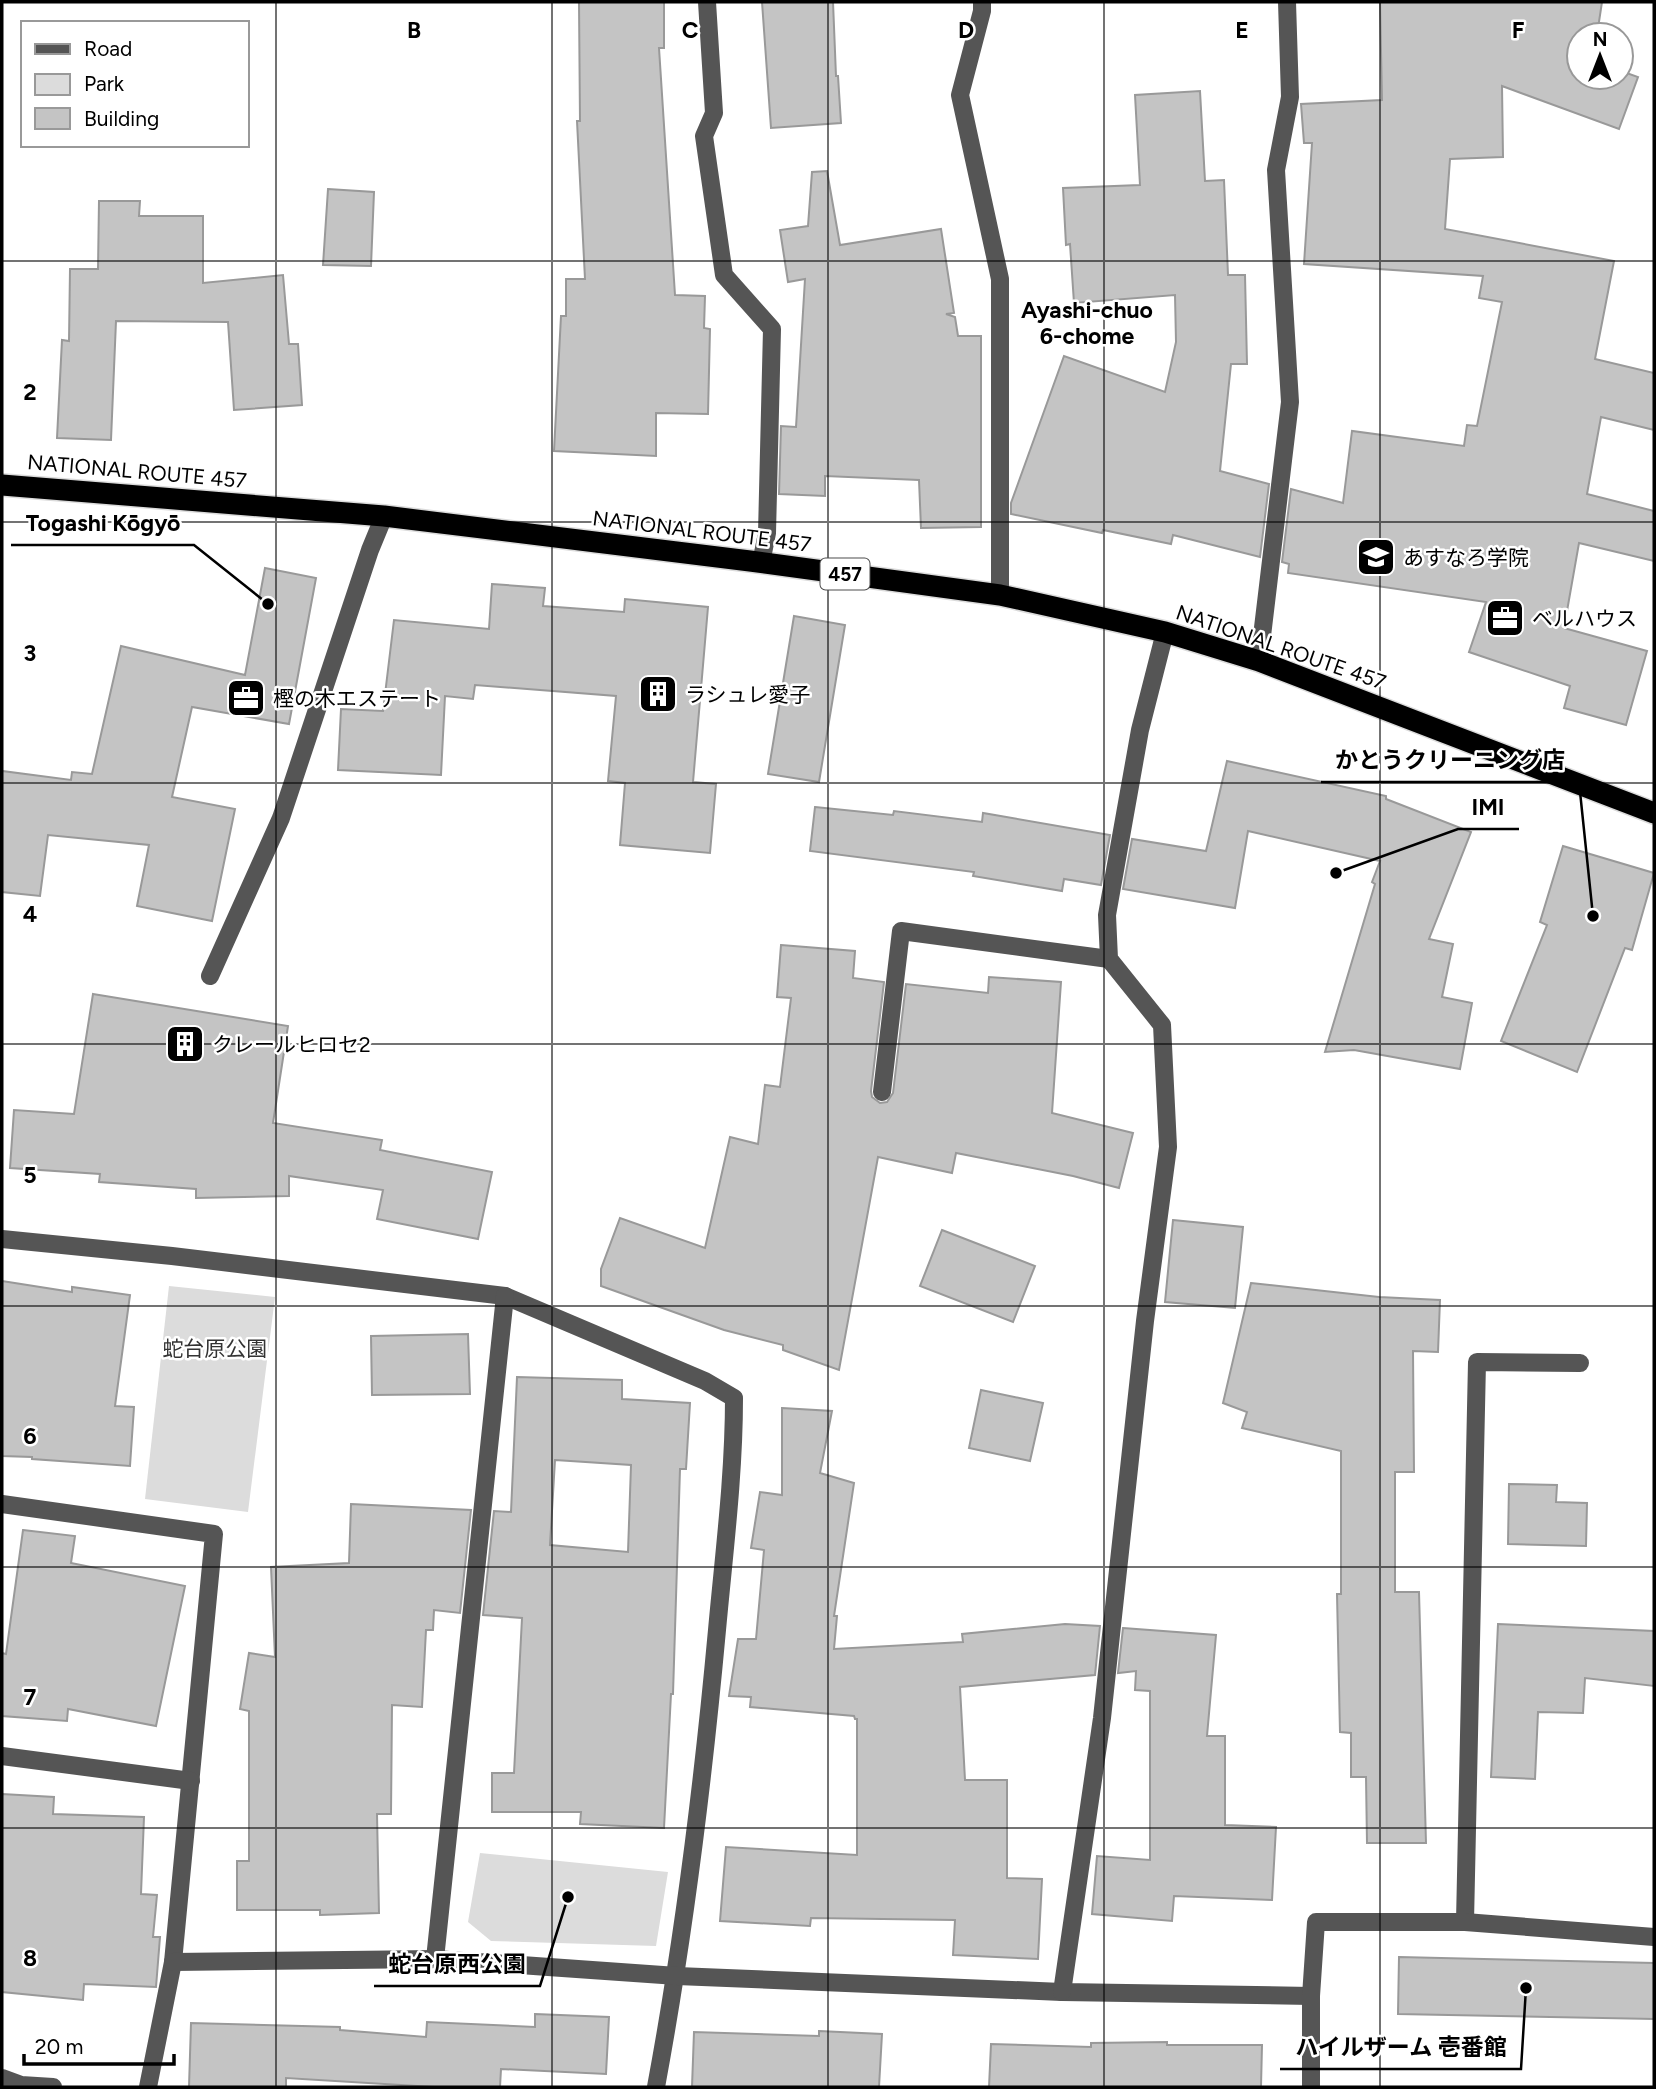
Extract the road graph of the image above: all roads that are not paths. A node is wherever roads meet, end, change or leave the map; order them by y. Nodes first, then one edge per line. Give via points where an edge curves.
1 (707, 2) edge
2 (982, 2) edge
3 (1287, 2) edge
4 (2, 485) edge
5 (384, 516) junction
6 (761, 563) junction
7 (1000, 595) junction
8 (1165, 632) junction
9 (1259, 661) junction
10 (1654, 813) edge
11 (1109, 959) junction
12 (211, 976) dead end
13 (882, 1092) dead end
14 (2, 1239) edge
15 (505, 1296) junction
16 (1580, 1363) dead end
17 (2, 1504) edge
18 (2, 1756) edge
19 (191, 1781) junction
20 (1465, 1922) junction
21 (1654, 1937) edge
22 (435, 1959) junction
23 (173, 1962) junction
24 (677, 1976) junction
25 (1062, 1992) junction
26 (1311, 1996) junction
27 (2, 2078) edge
28 (53, 2087) edge
29 (148, 2087) edge
30 (656, 2087) edge
31 (1311, 2087) edge

1 - 6 street via 714,113 704,136 724,275 772,329 767,533
2 - 7 street via 960,95 1000,279
3 - 9 street via 1290,97 1276,170 1290,401
4 - 5 highway, NATIONAL ROUTE 457 / 457
5 - 6 highway, NATIONAL ROUTE 457 / 457
5 - 12 street via 281,818
6 - 7 highway, NATIONAL ROUTE 457 / 457
7 - 8 highway, NATIONAL ROUTE 457 / 457
8 - 9 highway, NATIONAL ROUTE 457 / 457
8 - 11 street via 1140,730 1107,915
9 - 10 highway, NATIONAL ROUTE 457 / 457
11 - 13 street via 901,931
11 - 25 street via 1162,1025 1168,1147 1102,1718
14 - 15 street
15 - 22 street
15 - 24 street via 705,1381 734,1398 733,1458 710,1701
16 - 20 street via 1477,1362
17 - 19 street via 214,1534
18 - 19 street
19 - 23 street
20 - 21 street
20 - 26 street via 1316,1922
22 - 23 street
22 - 24 street
23 - 29 street
24 - 25 street
24 - 30 street
25 - 26 street
26 - 31 street
27 - 28 street via 21,2085

